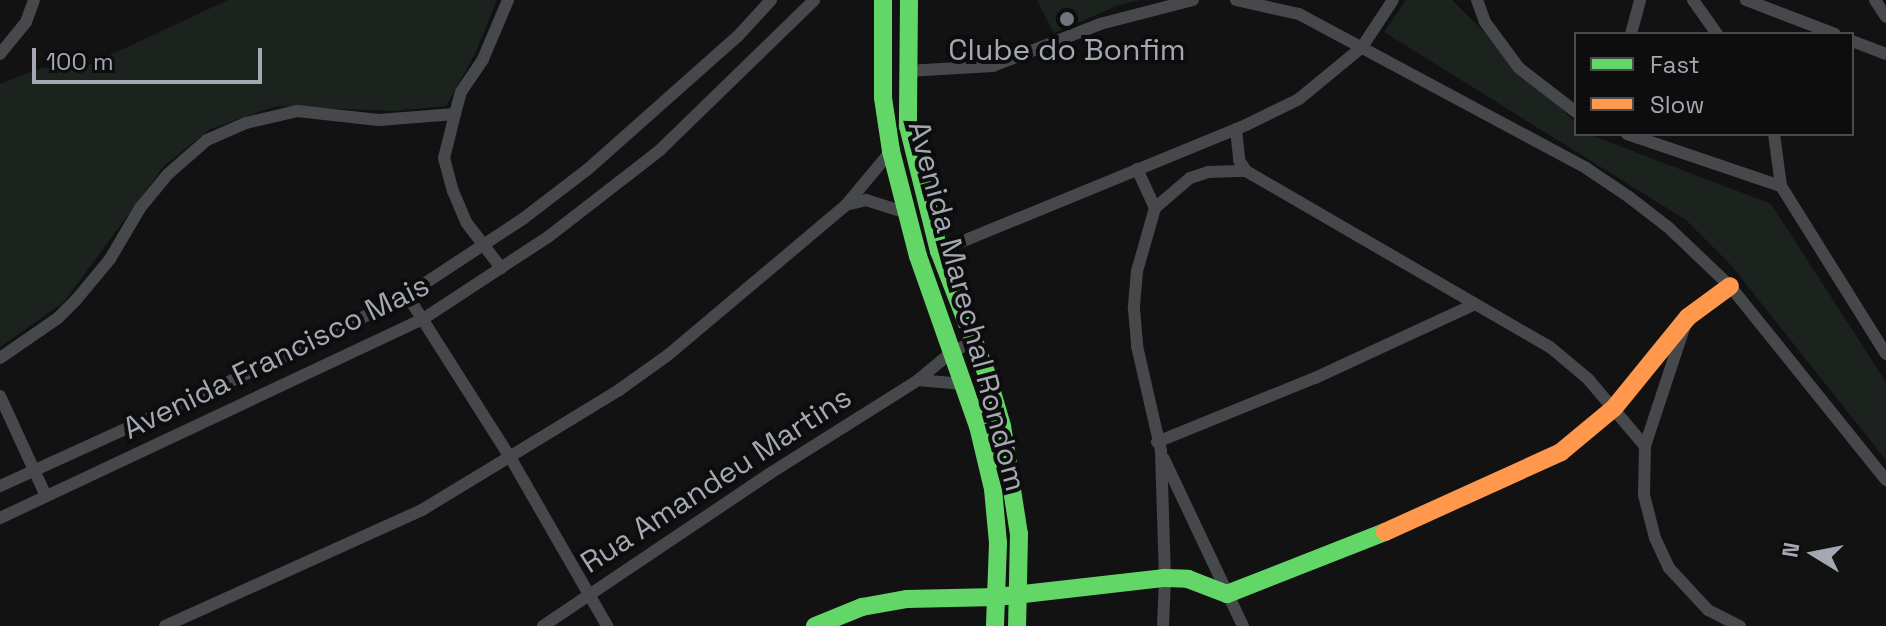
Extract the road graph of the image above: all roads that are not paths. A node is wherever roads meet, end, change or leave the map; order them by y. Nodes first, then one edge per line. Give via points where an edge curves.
1 (34, 0) edge
2 (508, 0) edge
3 (771, 0) edge
4 (814, 0) edge
5 (883, 0) edge
6 (909, 0) edge
7 (1193, 0) edge
8 (1236, 0) edge
9 (1393, 0) edge
10 (1477, 0) edge
11 (1640, 0) edge
12 (1693, 0) edge
13 (1746, 0) edge
14 (1875, 0) edge
15 (1886, 17) edge
16 (1632, 32) edge
17 (1716, 32) edge
18 (1830, 32) edge
19 (1854, 42) edge
20 (1362, 47) junction
21 (0, 54) edge
22 (1886, 54) edge
23 (907, 71) junction
24 (1574, 110) edge
25 (455, 114) junction
26 (1236, 129) junction
27 (1633, 136) edge
28 (1774, 136) edge
29 (891, 151) junction
30 (1137, 169) junction
31 (1246, 171) junction
32 (1781, 186) junction
33 (846, 205) junction
34 (1155, 208) junction
35 (907, 213) junction
36 (481, 245) junction
37 (939, 251) junction
38 (501, 268) junction
39 (1730, 286) junction
40 (407, 295) junction
41 (1473, 305) junction
42 (1688, 317) junction
43 (423, 319) junction
44 (974, 342) junction
45 (953, 351) junction
46 (1886, 354) edge
47 (0, 358) edge
48 (918, 380) junction
49 (963, 384) junction
50 (0, 396) edge
51 (1614, 408) junction
52 (1159, 446) junction
53 (1645, 446) junction
54 (510, 457) junction
55 (33, 470) junction
56 (1886, 480) edge
57 (0, 486) edge
58 (46, 496) junction
59 (0, 518) edge
60 (1165, 578) junction
61 (1227, 594) junction
62 (588, 595) junction
63 (1021, 595) junction
64 (997, 597) junction
65 (837, 621) edge
66 (165, 626) edge
67 (543, 626) edge
68 (607, 626) edge
69 (815, 626) edge
70 (995, 626) edge
71 (1017, 626) edge
72 (1163, 626) edge
73 (1243, 626) edge
74 (1740, 626) edge

1 - 21 street via 26,22
2 - 25 street
3 - 36 street, Avenida Francisco Mais via 642,124 524,218
4 - 38 street, Avenida Francisco Mais via 660,150
5 - 29 main road, Avenida Marechal Rondom via 883,98
6 - 23 main road
7 - 23 street via 1100,24 993,66
8 - 20 street via 1299,14
9 - 20 street
10 - 24 street via 1485,22 1519,68
11 - 16 street
12 - 17 street
13 - 18 street
14 - 15 street
19 - 22 street
20 - 26 street via 1299,99
20 - 39 street via 1586,168 1668,227
23 - 37 main road via 908,126
25 - 36 street via 444,158 466,222
25 - 47 street via 379,120 297,111 246,123 207,140 140,208 110,259 76,300
26 - 30 street
26 - 31 street via 1236,148
27 - 32 street
28 - 32 street
29 - 33 street
29 - 35 main road, Avenida Marechal Rondom
30 - 34 street
30 - 37 street
31 - 34 street via 1190,178
31 - 41 street
32 - 46 street
33 - 35 street via 866,200
33 - 54 street via 668,355
34 - 52 street via 1137,271 1134,309
35 - 45 main road, Avenida Marechal Rondom
36 - 38 street
36 - 40 street, Avenida Francisco Mais
37 - 44 main road
38 - 43 street, Avenida Francisco Mais
39 - 42 main road
39 - 56 street
40 - 43 street
40 - 55 street, Avenida Francisco Mais
41 - 51 street via 1550,347
41 - 52 street
42 - 51 main road
42 - 53 street
43 - 54 street
43 - 58 street, Avenida Francisco Mais
44 - 45 street, Rua Amandeu Martins
44 - 63 main road via 1008,453
45 - 48 street, Rua Amandeu Martins
45 - 49 main road, Avenida Marechal Rondom
48 - 49 street
48 - 62 street, Rua Amandeu Martins
49 - 64 main road, Avenida Marechal Rondom via 993,489
50 - 55 street
51 - 53 street
51 - 61 main road via 1561,452 1394,529
52 - 60 street
52 - 61 street
53 - 74 street via 1644,495 1669,568 1708,610
54 - 62 street
54 - 66 street via 422,510
55 - 57 street, Avenida Francisco Mais
55 - 58 street
58 - 59 street, Avenida Francisco Mais
60 - 61 main road via 1188,579
60 - 63 main road
60 - 72 street
61 - 73 street
62 - 67 street, Rua Amandeu Martins
62 - 68 street
63 - 64 main road
63 - 71 main road
64 - 65 main road via 907,599
64 - 70 main road, Avenida Marechal Rondom
65 - 69 main road

